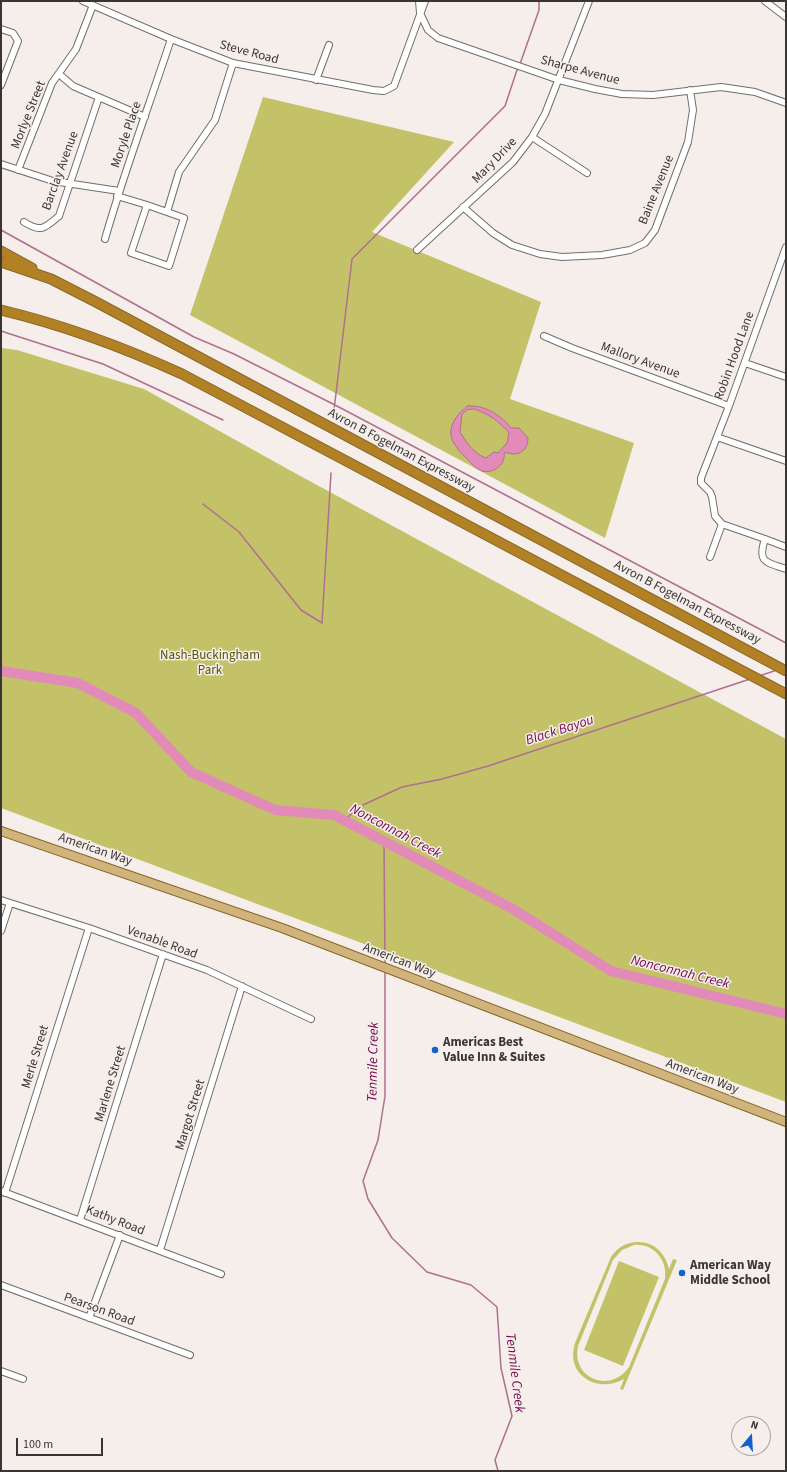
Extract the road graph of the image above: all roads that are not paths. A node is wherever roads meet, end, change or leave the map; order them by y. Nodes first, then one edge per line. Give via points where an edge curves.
1 (83, 1) edge
2 (419, 1) edge
3 (425, 1) edge
4 (589, 1) edge
5 (765, 1) edge
6 (93, 5) junction
7 (420, 13) junction
8 (786, 17) edge
9 (1, 29) edge
10 (171, 39) junction
11 (329, 45) dead end
12 (233, 63) junction
13 (59, 74) junction
14 (316, 80) junction
15 (559, 80) junction
16 (1, 85) edge
17 (690, 90) junction
18 (99, 97) junction
19 (786, 103) edge
20 (145, 117) junction
21 (532, 137) junction
22 (1, 164) edge
23 (18, 170) junction
24 (587, 173) dead end
25 (70, 183) junction
26 (118, 194) junction
27 (146, 205) junction
28 (463, 207) junction
29 (167, 212) junction
30 (24, 222) dead end
31 (105, 239) dead end
32 (786, 247) edge
33 (417, 250) dead end
34 (1, 251) edge
35 (785, 255) edge
36 (1, 262) edge
37 (51, 279) junction
38 (1, 310) edge
39 (544, 336) dead end
40 (744, 363) junction
41 (786, 377) edge
42 (729, 406) junction
43 (717, 437) junction
44 (786, 461) edge
45 (722, 524) junction
46 (766, 539) junction
47 (786, 546) edge
48 (710, 557) dead end
49 (786, 569) edge
50 (760, 657) junction
51 (786, 665) edge
52 (786, 671) edge
53 (786, 694) edge
54 (1, 831) edge
55 (1, 900) edge
56 (10, 903) junction
57 (89, 928) junction
58 (1, 931) edge
59 (163, 954) junction
60 (242, 986) junction
61 (311, 1019) dead end
62 (786, 1122) edge
63 (3, 1192) edge
64 (80, 1220) junction
65 (120, 1235) junction
66 (160, 1250) junction
67 (221, 1274) dead end
68 (1, 1285) edge
69 (89, 1318) junction
70 (190, 1354) dead end
71 (1, 1371) edge
72 (23, 1379) dead end

1 - 6 street, Steve Road
2 - 7 street, Sharpe Avenue
3 - 7 street
4 - 15 street, Mary Drive
5 - 8 street
6 - 10 street, Steve Road
6 - 13 street, Morlye Street via 76,49
7 - 14 street, Steve Road via 394,86 384,91
7 - 15 street, Sharpe Avenue via 428,30 438,38
9 - 16 street via 13,33 18,41
10 - 12 street, Steve Road
10 - 20 street, Moryle Place
11 - 14 street
12 - 14 street, Steve Road
12 - 29 street via 215,120 179,172
13 - 18 street via 73,86
13 - 23 street, Morlye Street via 52,83
15 - 17 street, Sharpe Avenue via 622,94
15 - 21 street, Mary Drive
17 - 19 street, Sharpe Avenue via 721,87 755,92
17 - 28 street, Baine Avenue via 693,110 688,142 655,230 645,243 630,250 602,255 562,257 540,254 512,245 493,233
18 - 20 street
18 - 25 street, Barclay Avenue
20 - 26 street, Moryle Place
21 - 24 street
21 - 28 street, Mary Drive via 513,162
22 - 23 street, Morlye Street
23 - 25 street, Morlye Street via 53,181
25 - 26 street, Morlye Street
25 - 30 street, Barclay Avenue via 58,216 48,225 38,229
26 - 27 street, Morlye Street
26 - 31 street, Moryle Place
27 - 29 street, Morlye Street
27 - 29 street, Morlye Street via 131,253 169,266 184,218
28 - 33 street, Mary Drive
32 - 35 street, Robin Hood Lane
34 - 37 highway
35 - 40 street, Robin Hood Lane
36 - 37 highway, Avron B Fogelman Expressway
37 - 50 highway, Avron B Fogelman Expressway
38 - 53 highway via 92,336 182,374
39 - 42 street, Mallory Avenue
40 - 41 street
40 - 42 street, Robin Hood Lane
42 - 43 street, Robin Hood Lane
43 - 44 street
43 - 45 street, Robin Hood Lane via 701,482 710,492 715,516
45 - 46 street
45 - 48 street
46 - 47 street
46 - 49 street via 762,554 764,560
50 - 51 highway
50 - 52 highway, Avron B Fogelman Expressway
54 - 62 main road, American Way via 232,910
55 - 56 street, Venable Road
56 - 57 street, Venable Road
56 - 58 street
57 - 59 street, Venable Road
57 - 63 street, Merle Street
59 - 60 street, Venable Road
59 - 64 street, Marlene Street
60 - 61 street, Venable Road
60 - 66 street, Margot Street
63 - 64 street, Kathy Road
64 - 65 street, Kathy Road
65 - 66 street, Kathy Road
65 - 69 street
66 - 67 street, Kathy Road
68 - 69 street, Pearson Road
69 - 70 street, Pearson Road
71 - 72 street

